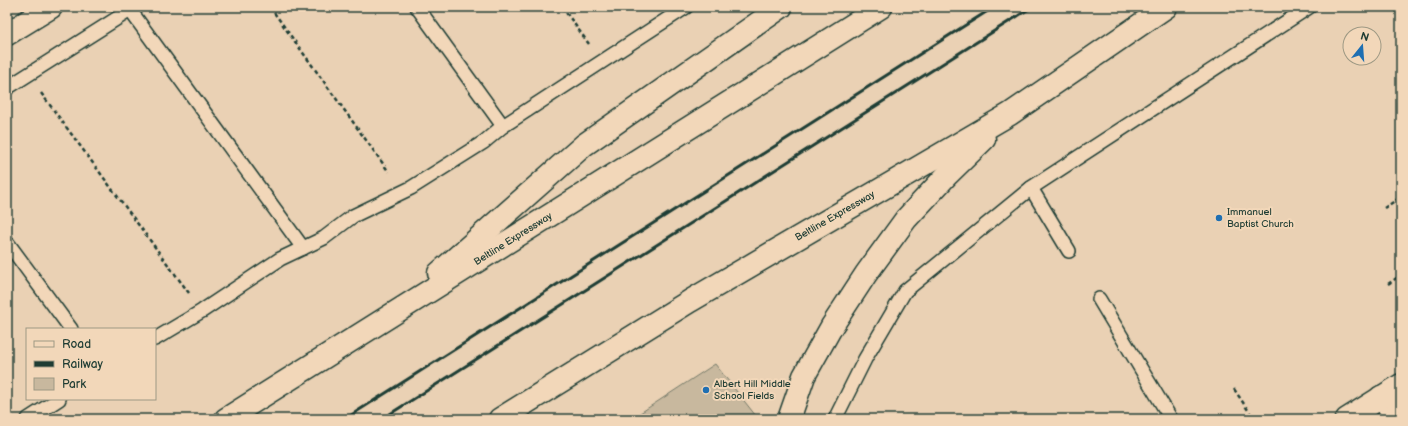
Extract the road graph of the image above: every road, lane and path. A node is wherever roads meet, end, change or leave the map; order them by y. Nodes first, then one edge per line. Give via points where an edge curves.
1 (50, 7) edge
2 (270, 7) edge
3 (417, 7) edge
4 (562, 7) edge
5 (686, 7) edge
6 (781, 7) edge
7 (881, 7) edge
8 (1166, 7) edge
9 (1309, 7) edge
10 (133, 9) edge
11 (7, 34) edge
12 (588, 43) dead end
13 (7, 88) edge
14 (45, 97) dead end
15 (1010, 114) junction
16 (503, 126) junction
17 (387, 171) dead end
18 (1031, 188) junction
19 (1401, 197) edge
20 (1384, 208) dead end
21 (7, 242) edge
22 (303, 248) junction
23 (1069, 251) dead end
24 (1401, 275) edge
25 (1388, 284) dead end
26 (191, 295) dead end
27 (1099, 299) dead end
28 (389, 318) junction
29 (69, 328) edge
30 (156, 338) edge
31 (1401, 385) edge
32 (1234, 389) dead end
33 (1381, 397) junction
34 (57, 400) edge
35 (28, 419) edge
36 (226, 419) edge
37 (500, 419) edge
38 (789, 419) edge
39 (835, 419) edge
40 (1171, 419) edge
41 (1254, 419) edge
42 (1347, 419) edge
43 (1399, 419) edge

1 - 11 main road
2 - 17 path
3 - 16 lane
4 - 12 path
5 - 16 lane
6 - 28 main road via 584,146
7 - 28 main road, Beltline Expressway
8 - 15 main road, Beltline Expressway
9 - 18 lane
10 - 13 lane
10 - 22 lane
14 - 26 path
15 - 37 main road, Beltline Expressway via 690,301
15 - 38 main road via 906,219 879,256 832,326 804,376
16 - 22 lane via 484,142 411,188 353,216 324,238
18 - 23 lane
18 - 39 lane via 905,290 865,359
19 - 20 path
21 - 29 lane
22 - 30 lane via 280,259
24 - 25 path
27 - 40 lane
28 - 36 main road, Beltline Expressway
31 - 33 main road
32 - 41 path
33 - 42 main road
33 - 43 main road
34 - 35 lane

